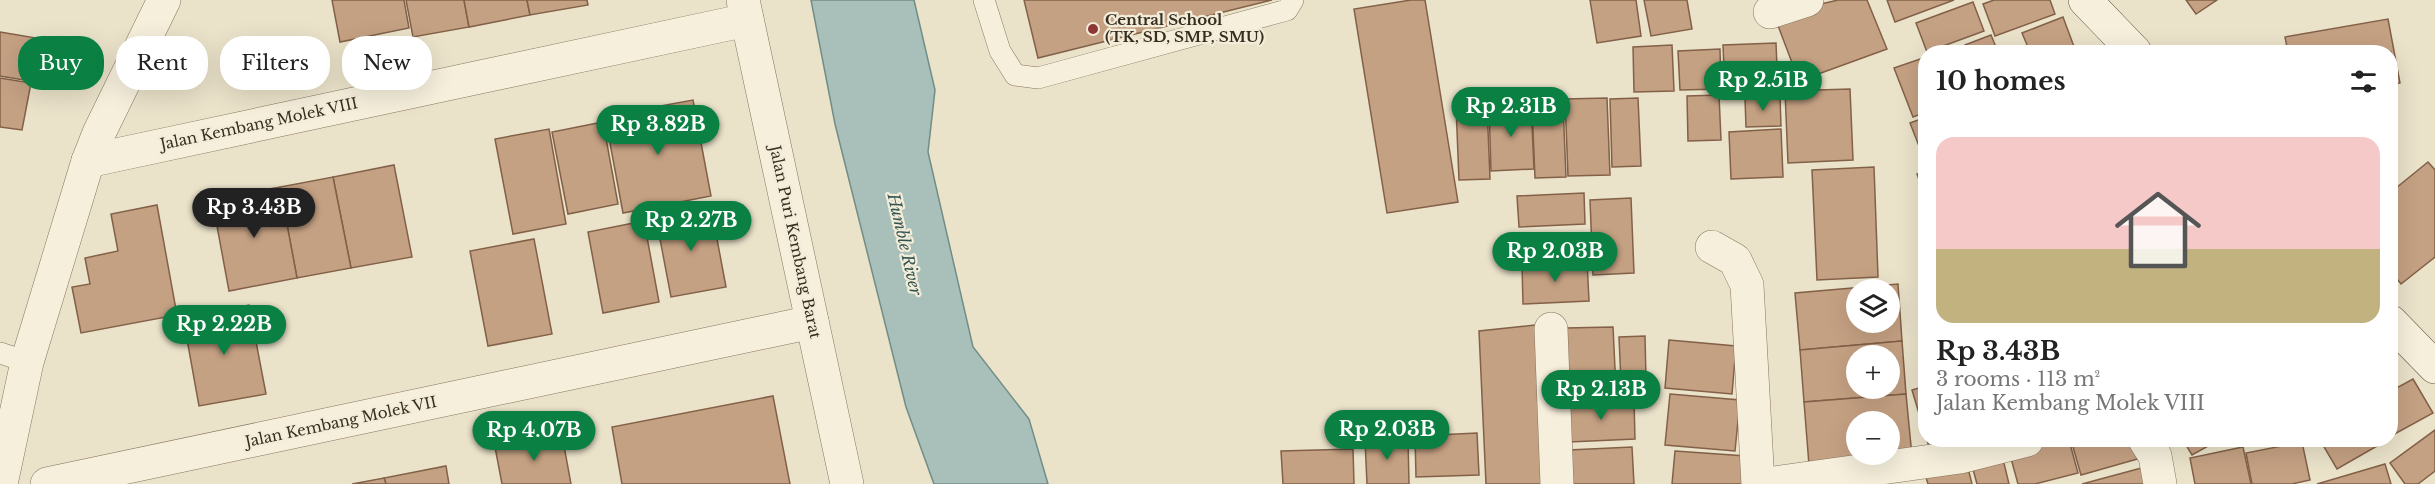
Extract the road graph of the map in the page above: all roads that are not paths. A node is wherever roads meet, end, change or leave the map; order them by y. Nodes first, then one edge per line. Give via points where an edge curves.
1 (164, 0) edge
2 (984, 0) edge
3 (1293, 0) edge
4 (1807, 0) edge
5 (2085, 0) edge
6 (745, 10) edge
7 (1770, 12) dead end
8 (2127, 45) edge
9 (88, 161) junction
10 (1712, 247) dead end
11 (812, 322) junction
12 (1551, 328) dead end
13 (2398, 329) edge
14 (14, 357) edge
15 (2435, 367) edge
16 (1999, 447) edge
17 (2149, 447) edge
18 (1, 484) edge
19 (47, 484) edge
20 (847, 484) edge
21 (1557, 484) edge
22 (1758, 484) edge
23 (1766, 484) edge
24 (2160, 484) edge

1 - 9 street
2 - 3 lane via 1000,51 1015,75 1038,78 1287,10
4 - 7 street
5 - 8 street
6 - 9 street, Jalan Kembang Molek VIII
6 - 11 street, Jalan Puri Kembang Barat
9 - 14 street
10 - 22 street via 1735,260 1747,285
11 - 19 street, Jalan Kembang Molek VII
11 - 20 street, Jalan Puri Kembang Barat
12 - 21 street
13 - 15 street
14 - 18 street
16 - 23 street via 1960,457
17 - 24 street

